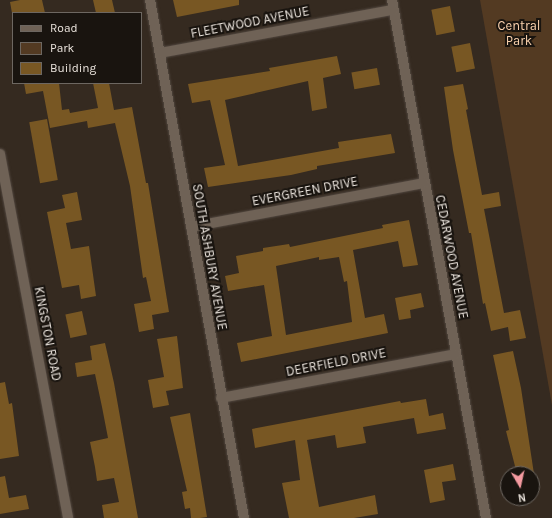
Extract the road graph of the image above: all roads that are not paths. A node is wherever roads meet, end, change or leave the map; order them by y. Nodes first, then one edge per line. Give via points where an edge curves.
1 (150, 0) edge
2 (392, 5) edge
3 (160, 54) junction
4 (0, 154) edge
5 (424, 183) junction
6 (191, 227) junction
7 (456, 354) junction
8 (221, 398) junction
9 (68, 518) edge
10 (244, 518) edge
11 (486, 518) edge

1 - 3 street, SOUTH ASHBURY AVENUE
2 - 3 street, FLEETWOOD AVENUE
2 - 5 street, CEDARWOOD AVENUE
3 - 6 street, SOUTH ASHBURY AVENUE
4 - 9 street, KINGSTON ROAD
5 - 6 street, EVERGREEN DRIVE
5 - 7 street, CEDARWOOD AVENUE
6 - 8 street, SOUTH ASHBURY AVENUE
7 - 8 street, DEERFIELD DRIVE
7 - 11 street, CEDARWOOD AVENUE
8 - 10 street, SOUTH ASHBURY AVENUE

